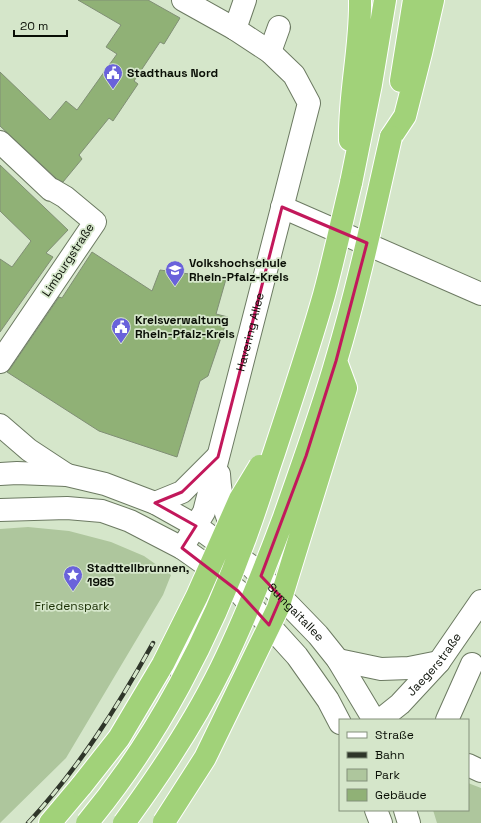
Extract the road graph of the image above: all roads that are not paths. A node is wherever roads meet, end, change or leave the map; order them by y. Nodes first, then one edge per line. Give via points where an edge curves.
1 (183, 0) edge
2 (245, 0) edge
3 (360, 0) edge
4 (385, 0) edge
5 (414, 0) edge
6 (432, 0) edge
7 (279, 26) dead end
8 (235, 29) junction
9 (270, 52) junction
10 (391, 137) junction
11 (0, 142) edge
12 (351, 183) junction
13 (282, 207) junction
14 (481, 294) edge
15 (336, 361) junction
16 (0, 362) edge
17 (0, 425) edge
18 (279, 437) junction
19 (218, 457) junction
20 (0, 474) edge
21 (67, 475) junction
22 (155, 503) junction
23 (0, 510) edge
24 (196, 526) junction
25 (182, 548) junction
26 (206, 565) junction
27 (252, 567) junction
28 (481, 601) edge
29 (338, 660) junction
30 (439, 662) junction
31 (472, 664) dead end
32 (182, 673) dead end
33 (373, 719) edge
34 (381, 719) edge
35 (447, 719) edge
36 (339, 722) edge
37 (469, 765) edge
38 (481, 771) edge
39 (376, 811) edge
40 (405, 811) edge
41 (50, 823) edge
42 (88, 823) edge
43 (124, 823) edge
44 (163, 823) edge
45 (381, 823) edge
46 (410, 823) edge

1 - 8 street
2 - 8 street
3 - 12 highway via 349,117
4 - 12 highway
5 - 10 highway
6 - 10 highway via 405,116
7 - 9 street
8 - 9 street
9 - 13 street, Havering Allee via 294,75 309,103
10 - 15 highway, bridge
11 - 16 street, Limburgstraße via 51,190 65,197 95,222
12 - 18 highway, bridge via 324,296
13 - 14 street
13 - 19 street, Havering Allee
15 - 43 highway, bridge via 306,456 274,542 247,612 221,669 167,762
15 - 44 highway, bridge via 346,388 278,608 205,758
17 - 21 street via 29,450
18 - 41 highway, bridge via 240,499 198,596 163,664 119,738
18 - 42 highway, bridge via 247,533 199,647 148,740
19 - 22 street via 182,492
19 - 24 street, Havering Allee via 204,512
19 - 27 street, Havering Allee via 220,492 225,513
20 - 21 street
21 - 22 street, Sumgaitallee via 105,484
22 - 24 street, Sumgaitallee
23 - 25 street via 67,508 102,511 130,520
24 - 25 street, Havering Allee
24 - 27 street, Sumgaitallee
25 - 26 street
26 - 32 street
26 - 36 street via 238,591 297,656 328,700
27 - 29 street, Sumgaitallee via 318,635
28 - 30 street, Jaegerstraße
29 - 30 street via 381,669 409,668
29 - 33 street, Sumgaitallee
30 - 34 street, Jaegerstraße via 400,704
31 - 35 street
37 - 38 street
39 - 45 street
40 - 46 street

